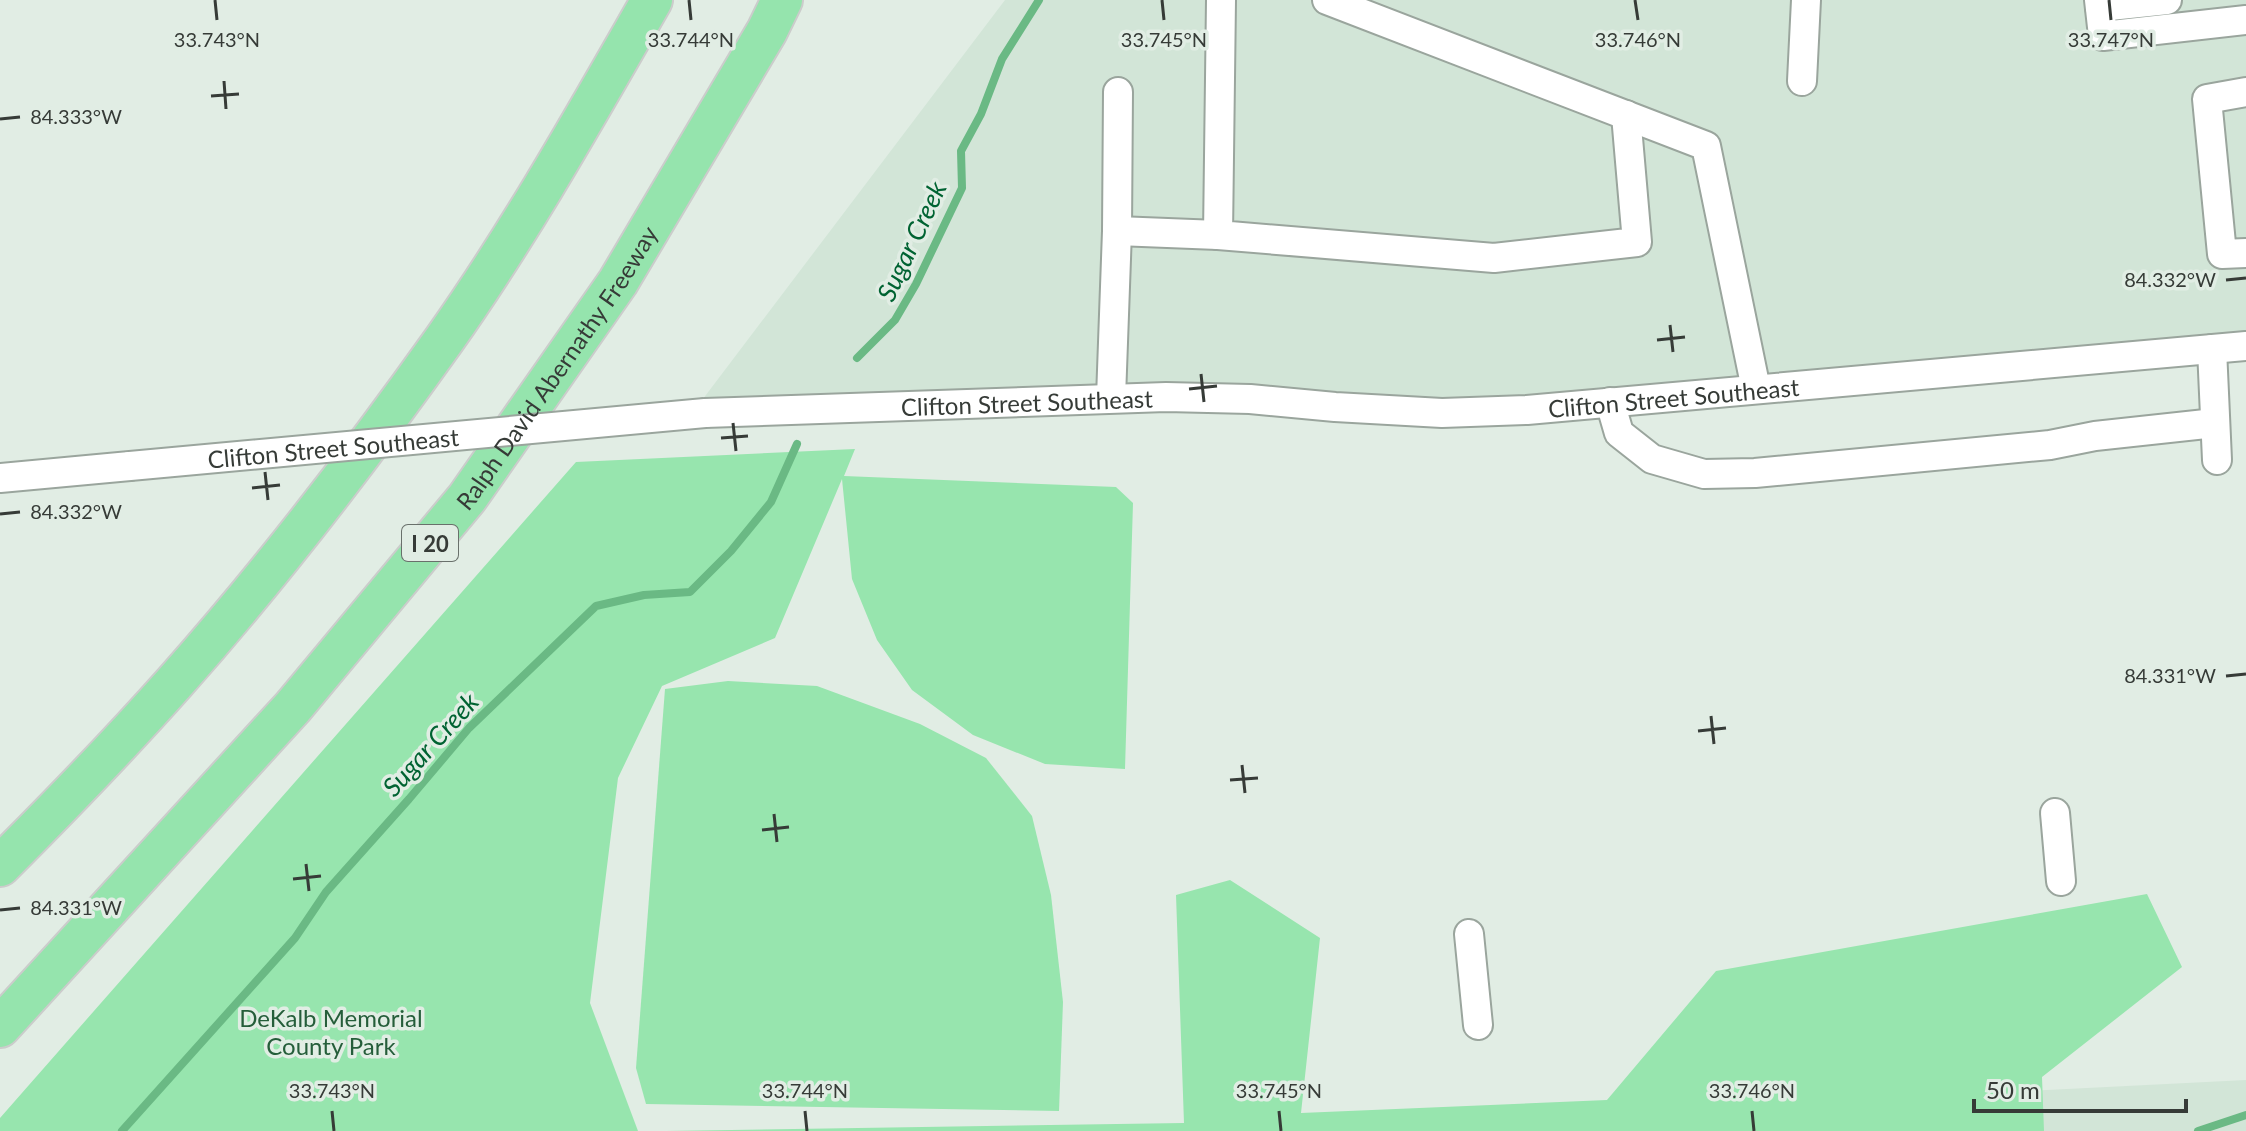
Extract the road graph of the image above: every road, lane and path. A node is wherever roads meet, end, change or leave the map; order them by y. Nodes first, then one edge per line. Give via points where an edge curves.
1 (652, 0) edge
2 (782, 0) edge
3 (1221, 0) edge
4 (1327, 0) edge
5 (1806, 0) edge
6 (2167, 0) edge
7 (2245, 0) edge
8 (2099, 4) edge
9 (2246, 11) edge
10 (2246, 20) edge
11 (1802, 81) dead end
12 (1118, 92) dead end
13 (2246, 92) edge
14 (1626, 115) junction
15 (1117, 231) junction
16 (1218, 235) junction
17 (2246, 253) edge
18 (2246, 346) edge
19 (2212, 349) junction
20 (1756, 389) junction
21 (1111, 398) junction
22 (1610, 402) junction
23 (2215, 423) junction
24 (2217, 460) dead end
25 (0, 478) edge
26 (2055, 813) dead end
27 (0, 866) edge
28 (2061, 881) dead end
29 (1469, 934) dead end
30 (1478, 1025) dead end
31 (0, 1027) edge

1 - 27 highway via 543,190 444,339 310,520 177,680
2 - 31 highway, Ralph David Abernathy Freeway / I 20 via 618,282 467,498 293,707
3 - 16 street
4 - 14 street
5 - 11 street
6 - 8 street
7 - 9 street
8 - 10 street via 2103,36
12 - 15 street
13 - 17 street via 2207,99 2222,254
14 - 16 street via 1637,242 1494,258
14 - 20 street via 1706,146
15 - 16 street
15 - 21 street
18 - 19 street, Clifton Street Southeast
19 - 20 street, Clifton Street Southeast
19 - 23 street
20 - 22 street, Clifton Street Southeast
21 - 22 street, Clifton Street Southeast via 1250,399 1442,413
21 - 25 street, Clifton Street Southeast, bridge via 705,413
22 - 23 street via 1619,433 1652,459 1704,474 2034,447
23 - 24 street
26 - 28 street
29 - 30 street

